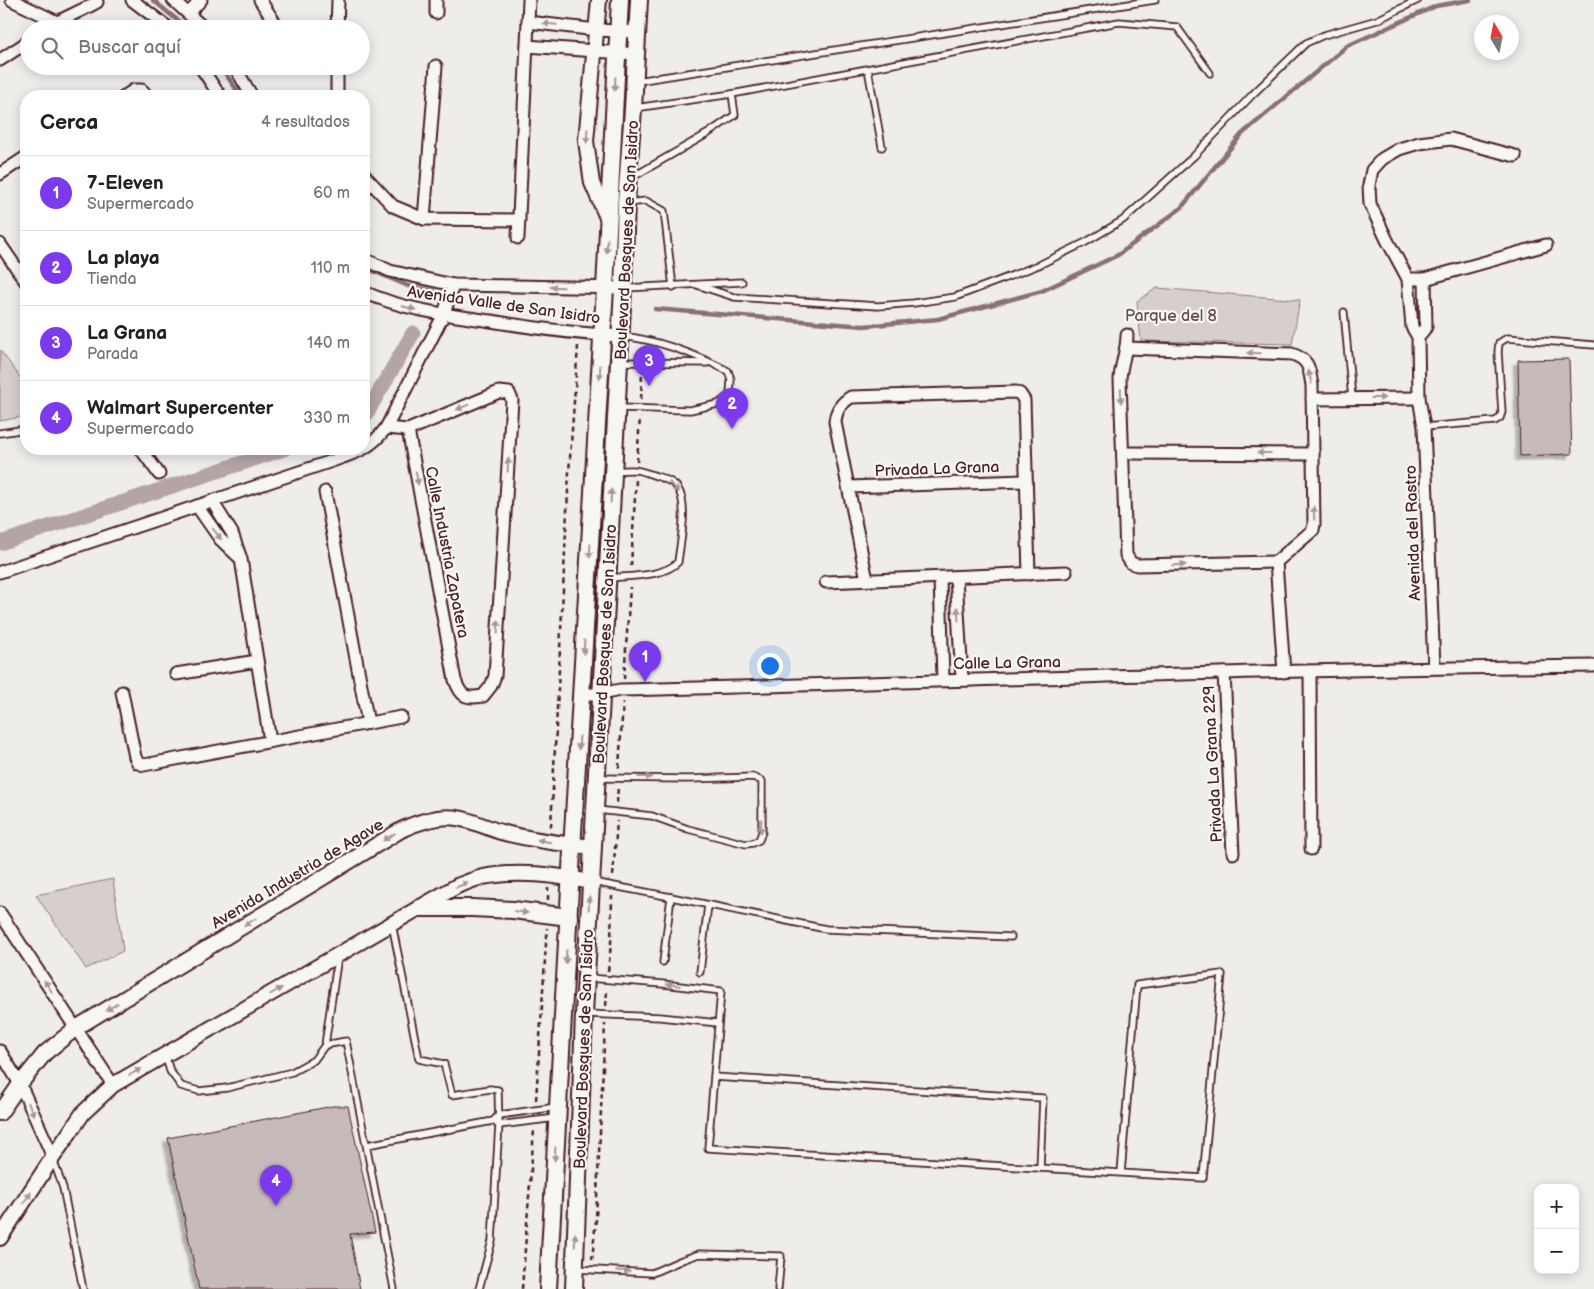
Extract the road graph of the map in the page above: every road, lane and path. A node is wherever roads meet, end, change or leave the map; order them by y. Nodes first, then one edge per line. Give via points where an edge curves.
1 (12, 0) edge
2 (132, 0) edge
3 (173, 0) edge
4 (201, 0) edge
5 (260, 0) edge
6 (338, 0) edge
7 (436, 0) edge
8 (529, 0) edge
9 (599, 0) edge
10 (620, 0) edge
11 (638, 0) edge
12 (1154, 0) edge
13 (1418, 0) edge
14 (97, 2) dead end
15 (189, 13) junction
16 (436, 13) dead end
17 (53, 20) edge
18 (62, 20) edge
19 (158, 20) edge
20 (196, 20) edge
21 (273, 20) edge
22 (337, 20) edge
23 (528, 22) junction
24 (597, 30) junction
25 (618, 30) junction
26 (637, 32) junction
27 (527, 46) junction
28 (20, 47) edge
29 (595, 51) junction
30 (617, 53) junction
31 (636, 54) junction
32 (0, 60) edge
33 (436, 66) dead end
34 (868, 69) junction
35 (1210, 73) dead end
36 (206, 75) edge
37 (239, 75) edge
38 (337, 75) edge
39 (634, 82) junction
40 (216, 90) edge
41 (248, 90) edge
42 (337, 90) edge
43 (732, 94) junction
44 (633, 109) junction
45 (882, 147) dead end
46 (1515, 156) dead end
47 (20, 161) edge
48 (0, 174) edge
49 (627, 180) junction
50 (370, 181) edge
51 (626, 203) junction
52 (424, 219) junction
53 (519, 220) junction
54 (609, 220) junction
55 (518, 238) dead end
56 (0, 244) edge
57 (1546, 245) dead end
58 (370, 261) edge
59 (20, 273) edge
60 (1417, 279) junction
61 (742, 282) dead end
62 (453, 285) junction
63 (696, 285) junction
64 (673, 287) junction
65 (605, 288) junction
66 (623, 288) junction
67 (370, 295) edge
68 (1344, 312) dead end
69 (444, 314) junction
70 (579, 332) junction
71 (602, 335) junction
72 (1127, 335) dead end
73 (621, 336) junction
74 (1418, 337) junction
75 (1594, 345) edge
76 (1127, 348) junction
77 (619, 362) junction
78 (712, 363) junction
79 (1352, 398) junction
80 (1419, 398) junction
81 (1312, 399) junction
82 (616, 408) junction
83 (1424, 427) junction
84 (386, 428) junction
85 (20, 430) edge
86 (408, 430) junction
87 (0, 433) edge
88 (370, 445) edge
89 (1123, 453) junction
90 (1312, 454) junction
91 (146, 455) edge
92 (346, 455) edge
93 (612, 471) junction
94 (159, 474) dead end
95 (1026, 481) junction
96 (849, 487) junction
97 (325, 492) dead end
98 (212, 501) junction
99 (197, 506) junction
100 (241, 559) junction
101 (1276, 562) junction
102 (0, 572) edge
103 (1066, 572) dead end
104 (1029, 574) junction
105 (956, 577) junction
106 (607, 578) junction
107 (940, 578) junction
108 (866, 580) junction
109 (826, 582) dead end
110 (257, 661) junction
111 (1594, 666) edge
112 (1434, 668) junction
113 (1310, 671) junction
114 (1284, 672) junction
115 (1224, 673) junction
116 (176, 674) dead end
117 (962, 679) junction
118 (943, 680) junction
119 (122, 692) dead end
120 (582, 694) junction
121 (601, 694) junction
122 (401, 717) dead end
123 (368, 723) junction
124 (270, 741) junction
125 (596, 778) junction
126 (595, 810) junction
127 (550, 842) junction
128 (572, 845) junction
129 (593, 847) junction
130 (1311, 849) dead end
131 (1233, 853) dead end
132 (549, 876) junction
133 (571, 878) junction
134 (591, 882) junction
135 (671, 896) junction
136 (708, 905) junction
137 (420, 908) junction
138 (0, 913) edge
139 (548, 916) junction
140 (569, 918) junction
141 (392, 924) junction
142 (1011, 937) dead end
143 (339, 955) junction
144 (663, 962) dead end
145 (700, 972) dead end
146 (586, 978) junction
147 (584, 1014) junction
148 (718, 1023) junction
149 (76, 1028) junction
150 (325, 1045) junction
151 (0, 1051) edge
152 (165, 1055) junction
153 (714, 1077) junction
154 (20, 1084) junction
155 (113, 1085) junction
156 (536, 1109) junction
157 (557, 1112) junction
158 (0, 1113) edge
159 (499, 1115) junction
160 (535, 1120) junction
161 (493, 1121) junction
162 (499, 1125) junction
163 (367, 1145) junction
164 (52, 1157) junction
165 (1040, 1168) junction
166 (1121, 1173) junction
167 (0, 1238) edge
168 (574, 1269) junction
169 (82, 1289) edge
170 (394, 1289) edge
171 (479, 1289) edge
172 (522, 1289) edge
173 (548, 1289) edge
174 (574, 1289) edge
175 (778, 1289) edge

1 - 17 street
2 - 19 street
3 - 15 street
4 - 15 street
5 - 21 street
6 - 22 street
7 - 16 street
8 - 23 street
9 - 24 street, Boulevard Bosques de San Isidro
10 - 25 main road, Boulevard Bosques de San Isidro
11 - 26 main road, Boulevard Bosques de San Isidro
12 - 39 lane
13 - 63 lane via 1377,20 1306,43 1194,156 1123,220 1086,242 1003,279 955,297 878,306 734,297
14 - 18 street
15 - 20 street
24 -> 23 street
23 - 27 street
24 - 25 street
24 - 29 street, Boulevard Bosques de San Isidro
25 - 26 street
25 - 30 main road, Boulevard Bosques de San Isidro
26 - 31 main road, Boulevard Bosques de San Isidro
27 - 29 street
27 - 53 street
28 - 32 street
29 - 30 street
29 -> 54 street, Boulevard Bosques de San Isidro via 586,142 592,183
30 - 31 street
30 -> 54 main road, Boulevard Bosques de San Isidro
31 - 39 main road, Boulevard Bosques de San Isidro
33 - 52 street
34 - 35 lane via 1119,22 1177,27
34 - 43 lane
34 - 45 lane
36 - 40 street
37 - 41 street
38 - 42 street
39 - 44 main road, Boulevard Bosques de San Isidro
43 - 44 lane
43 - 49 lane via 735,115
44 - 49 main road, Boulevard Bosques de San Isidro
46 - 60 street via 1451,139 1419,142 1400,149 1372,170 1370,204 1387,240
47 - 48 street
49 - 51 main road, Boulevard Bosques de San Isidro
50 - 52 street via 393,206
51 - 64 lane via 646,202 664,211
51 - 66 main road, Boulevard Bosques de San Isidro
52 - 53 street
53 - 55 street
54 -> 65 main road, Boulevard Bosques de San Isidro
56 - 59 street
57 - 60 street
58 - 62 street, Avenida Valle de San Isidro via 390,271
60 - 74 street via 1412,327
60 - 74 street via 1426,327
61 - 63 lane
65 -> 62 street, Avenida Valle de San Isidro
62 - 69 street
63 - 64 lane
64 - 66 lane
65 - 66 street, Avenida Valle de San Isidro
65 - 71 main road, Boulevard Bosques de San Isidro
66 - 73 main road, Boulevard Bosques de San Isidro
67 -> 69 street, Avenida Valle de San Isidro via 421,311
68 - 79 lane
69 - 70 street, Avenida Valle de San Isidro
69 - 84 street
70 - 71 street, Avenida Valle de San Isidro
70 - 127 path
71 - 73 street, Avenida Valle de San Isidro
71 -> 120 main road, Boulevard Bosques de San Isidro
72 - 76 street
73 - 77 main road, Boulevard Bosques de San Isidro
73 - 78 lane, Avenida Valle de San Isidro via 642,338
74 - 80 street, Avenida del Rastro
75 - 83 lane via 1507,338 1499,343 1498,352 1500,418
81 -> 76 street via 1307,364 1302,357 1292,354
76 -> 89 street via 1120,379
77 - 78 lane
77 - 82 main road, Boulevard Bosques de San Isidro
78 - 82 lane, Avenida Valle de San Isidro via 728,371 731,379 730,396 718,404 690,410
79 -> 80 street
79 - 81 street
80 - 83 street, Avenida del Rastro
81 - 90 street
82 - 93 main road, Boulevard Bosques de San Isidro
83 - 112 street, Avenida del Rastro
84 - 86 street
84 - 88 street
85 - 87 lane
86 -> 86 street, Calle Industria Zapatera via 455,680 459,692 470,698 483,696 495,676 512,400 509,393 499,392
90 -> 89 street
89 -> 101 street via 1126,555 1131,563 1138,566
101 -> 90 street via 1313,530
91 - 94 street
92 - 98 street
106 -> 93 main road, Boulevard Bosques de San Isidro
93 -> 106 lane via 637,469 676,486 682,497 684,515 678,562 673,567 658,573
95 - 96 street, Privada La Grana
95 - 96 street via 1024,400 1016,392 851,396 838,409 835,422
95 - 104 street
96 - 108 street
97 - 123 street
98 - 99 street
98 - 100 street via 232,533
99 -> 100 street via 220,539
99 - 102 street
100 - 110 street
101 - 114 street
103 - 104 street
104 - 105 street
105 - 107 street
117 -> 105 street
106 - 121 main road, Boulevard Bosques de San Isidro
107 - 108 street
107 - 118 street
108 - 109 street
110 - 116 street
110 - 124 street
111 - 112 street
112 - 113 street, Calle La Grana
113 - 114 street, Calle La Grana
113 - 130 street
114 - 115 street, Calle La Grana
115 - 117 street, Calle La Grana
115 - 131 street, Privada La Grana 229
117 - 118 street, Calle La Grana
118 - 121 street, Calle La Grana via 620,690
119 - 124 street via 135,757 144,765
120 - 121 street, Calle La Grana
120 -> 128 main road, Boulevard Bosques de San Isidro
121 - 125 main road, Boulevard Bosques de San Isidro
122 - 123 street
123 - 124 street
125 - 126 main road, Boulevard Bosques de San Isidro
125 -> 126 lane via 753,777 762,781 762,832 759,840 746,844 652,816
126 - 129 main road, Boulevard Bosques de San Isidro
127 - 128 street, Avenida Industria de Agave
127 -> 149 street, Avenida Industria de Agave via 501,832 457,818 418,822
128 - 129 street, Avenida Industria de Agave
128 - 133 main road, Boulevard Bosques de San Isidro
129 - 134 main road, Boulevard Bosques de San Isidro
132 - 133 street
137 -> 132 street via 457,886 480,878 505,874
132 - 139 path
133 - 134 street
133 - 140 main road, Boulevard Bosques de San Isidro
134 - 135 lane
146 -> 134 main road, Boulevard Bosques de San Isidro
135 - 136 lane
135 - 144 lane
136 - 142 lane via 826,929
136 - 145 lane
137 -> 139 main road via 513,910
137 - 141 street
149 -> 138 street
139 - 140 main road
139 - 156 path
140 -> 157 main road, Boulevard Bosques de San Isidro
141 - 143 street
141 - 159 lane via 419,1059 444,1064 452,1095 498,1090
143 - 150 lane
152 -> 143 street
146 - 147 main road, Boulevard Bosques de San Isidro
148 -> 146 lane via 721,991
147 - 148 lane
168 -> 147 main road, Boulevard Bosques de San Isidro
148 - 153 lane
149 - 154 street, Avenida Industria de Agave via 45,1053
149 - 155 street
150 - 152 lane via 314,1060 292,1072 227,1088 199,1091 181,1086 170,1071
150 - 163 lane via 346,1041
151 - 154 street
155 -> 152 street
153 - 165 lane via 1043,1098
153 - 165 lane via 708,1148
154 - 158 street, Avenida Industria de Agave
154 -> 164 street
155 - 164 street via 84,1113
156 - 157 lane
156 - 159 lane
157 - 160 lane
157 -> 173 main road, Boulevard Bosques de San Isidro
159 - 161 lane
159 - 162 lane
160 - 162 lane
160 - 172 path
161 - 162 lane
161 - 163 lane
162 - 171 lane via 492,1241
163 - 170 lane
167 -> 164 street
164 - 169 lane via 63,1188
165 - 166 lane
166 - 166 lane via 1203,1178 1222,974 1138,985
168 - 174 main road, Boulevard Bosques de San Isidro
168 -> 175 lane via 652,1273 699,1254 781,1256

